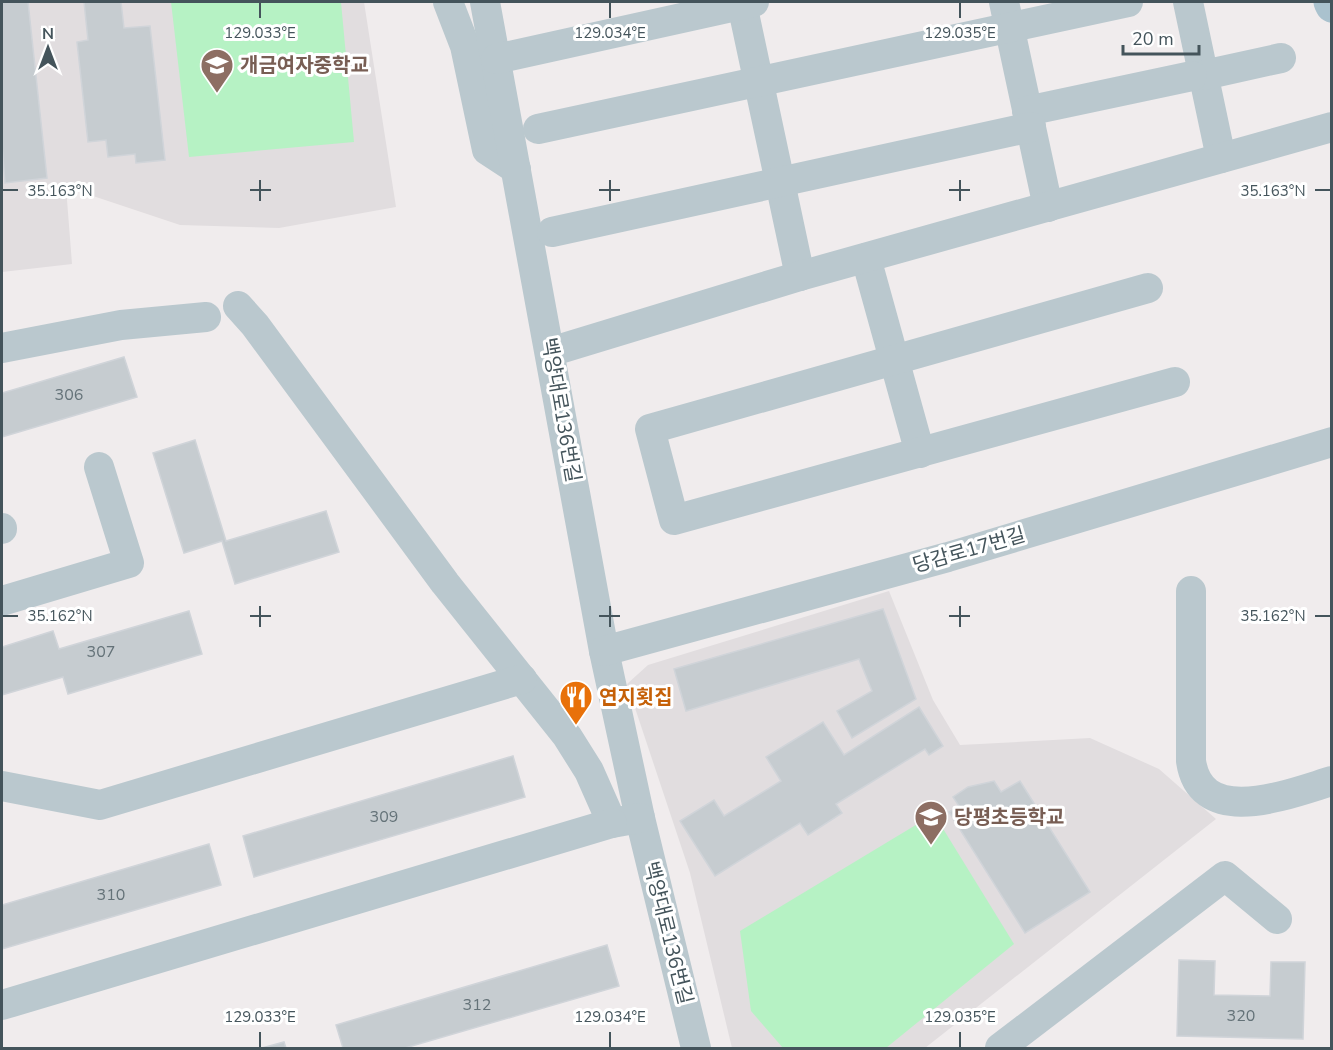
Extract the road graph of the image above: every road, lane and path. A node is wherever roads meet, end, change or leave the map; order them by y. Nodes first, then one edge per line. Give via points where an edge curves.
1 (448, 2) edge
2 (485, 2) edge
3 (1128, 2) edge
4 (1188, 2) edge
5 (1330, 2) edge
6 (748, 3) edge
7 (1332, 6) edge
8 (1007, 14) edge
9 (1281, 58) dead end
10 (496, 59) junction
11 (1198, 76) junction
12 (759, 81) junction
13 (1029, 119) junction
14 (1332, 127) edge
15 (538, 129) dead end
16 (1221, 158) junction
17 (516, 169) junction
18 (780, 182) junction
19 (1048, 207) junction
20 (552, 232) dead end
21 (867, 258) junction
22 (800, 276) junction
23 (1148, 288) dead end
24 (238, 306) dead end
25 (206, 317) dead end
26 (2, 348) edge
27 (550, 352) junction
28 (893, 360) junction
29 (1175, 382) dead end
30 (1332, 442) edge
31 (920, 453) junction
32 (99, 467) dead end
33 (1191, 591) dead end
34 (2, 601) edge
35 (604, 651) junction
36 (522, 679) junction
37 (1332, 781) edge
38 (2, 786) edge
39 (626, 820) junction
40 (1277, 919) dead end
41 (2, 1005) edge
42 (696, 1048) edge
43 (1000, 1048) edge

1 - 17 street via 465,46 487,150
2 - 10 street, 백양대로136번길
3 - 8 street
4 - 11 street
5 - 7 main road
6 - 10 street
6 - 12 street
8 - 12 street
8 - 13 street
9 - 11 street
10 - 17 street, 백양대로136번길
11 - 13 street
11 - 16 street
12 - 15 street
12 - 18 street
13 - 18 street
13 - 19 street
14 - 16 street
16 - 19 street
17 - 27 street, 백양대로136번길
18 - 20 street
18 - 22 street
19 - 21 street
21 - 22 street
21 - 28 street
22 - 27 street
23 - 28 street
24 - 36 street, 백양대로136번길 via 445,583
25 - 26 street via 120,325
27 - 35 street, 백양대로136번길
28 - 31 street
28 - 31 street via 650,429 674,520
29 - 31 street
30 - 35 street, 당감로17번길 via 948,556
32 - 34 street via 129,563
33 - 37 street via 1191,761 1202,785 1213,795 1246,804
35 - 39 street, 백양대로136번길
36 - 38 street via 100,805
36 - 39 street, 백양대로136번길
39 - 41 street
39 - 42 street, 백양대로136번길
40 - 43 street via 1225,876

